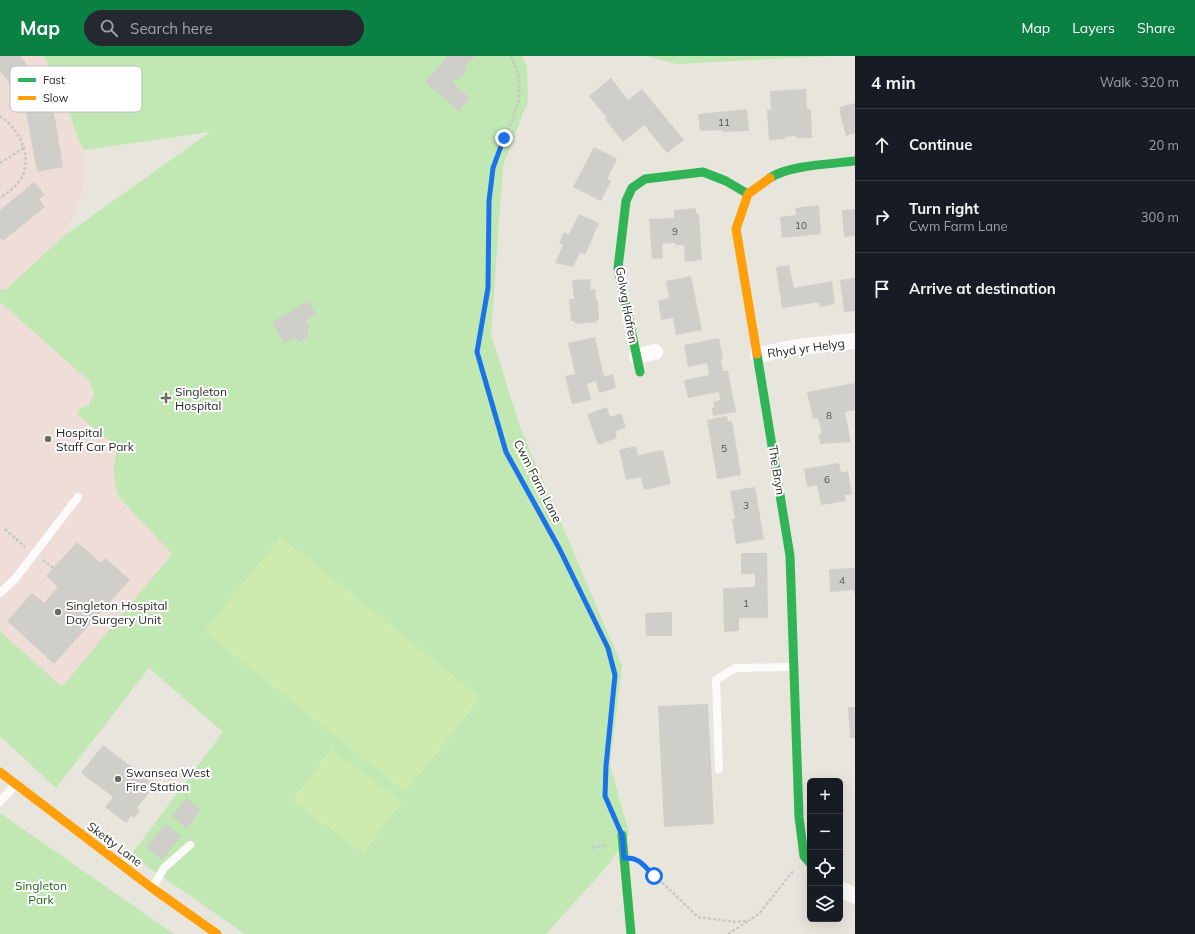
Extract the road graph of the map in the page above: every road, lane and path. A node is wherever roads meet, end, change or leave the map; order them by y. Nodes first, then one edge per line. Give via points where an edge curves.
1 (511, 56) edge
2 (0, 116) edge
3 (24, 148) junction
4 (855, 161) edge
5 (0, 162) edge
6 (748, 194) junction
7 (0, 197) edge
8 (855, 341) edge
9 (655, 352) dead end
10 (758, 355) junction
11 (636, 356) junction
12 (640, 372) dead end
13 (78, 497) dead end
14 (0, 593) edge
15 (793, 667) junction
16 (719, 770) dead end
17 (0, 772) edge
18 (15, 784) junction
19 (0, 802) edge
20 (622, 835) joint
21 (190, 844) dead end
22 (624, 858) junction
23 (807, 860) edge
24 (152, 888) junction
25 (843, 890) edge
26 (855, 896) edge
27 (748, 921) junction
28 (217, 934) edge
29 (631, 934) edge
30 (728, 934) edge

1 - 20 path, Cwm Farm Lane via 519,78 519,98 493,168 489,201 488,288 477,352 506,452 559,548 608,648 615,675 605,796
2 - 3 path via 15,130
3 - 5 path
3 - 7 path via 24,171 19,182
4 - 6 street via 786,171 774,175
6 - 10 street, The Bryn via 736,229
6 - 11 street, Golwg Hafren via 726,181 703,172 645,179 632,188 626,200 618,268
8 - 10 street, Rhyd yr Helyg via 797,347
9 - 11 street, Golwg Hafren
10 - 15 street, The Bryn via 790,556
11 - 12 street, Golwg Hafren
13 - 14 lane via 15,578
15 - 16 lane via 735,668 716,680
15 - 23 street, The Bryn via 799,817
17 - 18 street, Sketty Lane
18 - 19 lane
18 - 24 street, Sketty Lane
20 - 22 street
21 - 24 lane via 164,868
22 - 27 path via 633,857 639,860 698,917
22 - 29 street
23 - 27 path via 759,914
24 - 28 street, Sketty Lane
25 - 26 street
27 - 30 path

